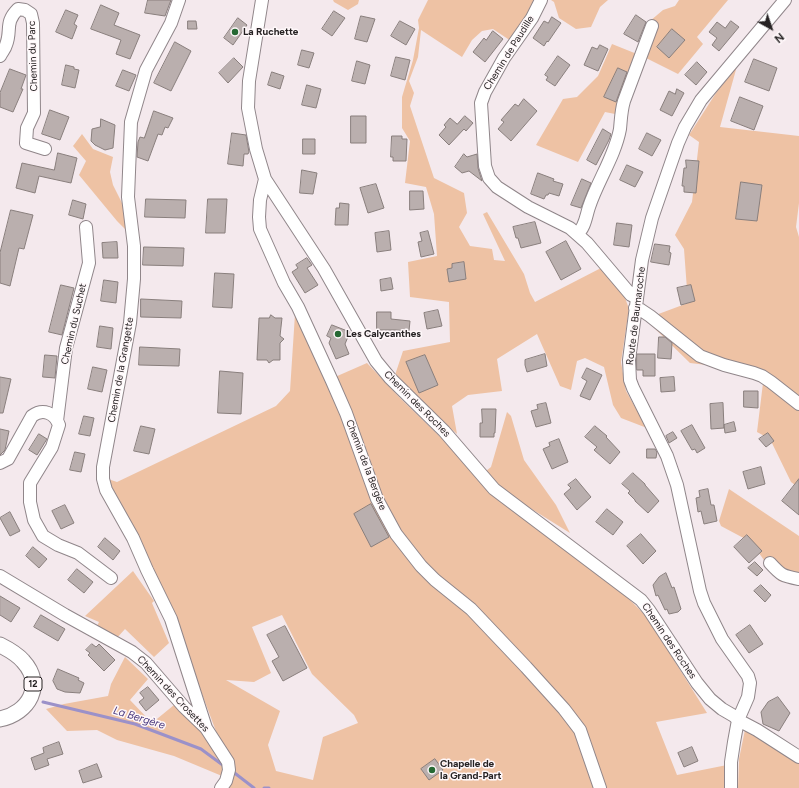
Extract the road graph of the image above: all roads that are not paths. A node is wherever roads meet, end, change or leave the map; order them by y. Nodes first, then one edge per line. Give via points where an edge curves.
1 (179, 0) edge
2 (262, 0) edge
3 (541, 0) edge
4 (785, 0) edge
5 (652, 26) dead end
6 (0, 56) edge
7 (45, 149) dead end
8 (265, 179) junction
9 (86, 227) dead end
10 (577, 234) junction
11 (636, 303) junction
12 (799, 404) edge
13 (58, 421) junction
14 (0, 463) edge
15 (770, 562) dead end
16 (0, 576) edge
17 (111, 578) dead end
18 (799, 578) edge
19 (0, 645) edge
20 (0, 719) edge
21 (738, 720) junction
22 (206, 728) junction
23 (799, 757) edge
24 (221, 788) edge
25 (600, 788) edge
26 (731, 788) edge

1 - 22 street, Chemin de la Grangette via 171,23 146,70 131,122 128,197 134,246 134,278 130,322 102,479 134,538 171,619
2 - 8 street, Chemin des Roches via 249,81 248,108
3 - 10 street, Chemin de Paudille via 532,18 504,58 481,103 485,166 489,178 497,187
4 - 11 street, Route de Baumaroche via 701,100 685,127 669,165 652,218
5 - 10 street via 620,112 620,128 615,146 596,188 582,230
6 - 7 street, Chemin du Parc via 7,44 8,23 18,9 25,10 31,14 33,23 34,54 34,114 28,128 26,143
8 - 21 street, Chemin des Roches via 324,268 376,361 390,378 444,430 494,489 641,600 705,693
8 - 25 street, Chemin de la Bergère via 260,200 260,228 332,381 377,499 396,534 421,566 471,609 564,709 580,730
9 - 13 street, Chemin du Suchet via 89,262 66,348
10 - 11 street, Chemin de Paudille
11 - 12 street, Chemin de Paudille via 641,310 700,356 762,376
11 - 21 street, Route de Baumaroche via 629,360 630,380 667,456 702,597 722,639 748,676 748,698
13 - 14 street via 47,412 35,414 8,459
13 - 17 street, Chemin du Suchet via 52,447 30,483 30,502 34,520 43,536 78,553
15 - 18 street via 780,574
16 - 22 street, Chemin des Crosettes via 140,657 193,717
19 - 20 main road, 12 via 24,661 30,670 33,685 32,696 23,708 10,717
21 - 23 street, Chemin des Roches
21 - 26 street, Route de Baumaroche via 731,762
22 - 24 street, Chemin des Crosettes via 228,762 229,770

